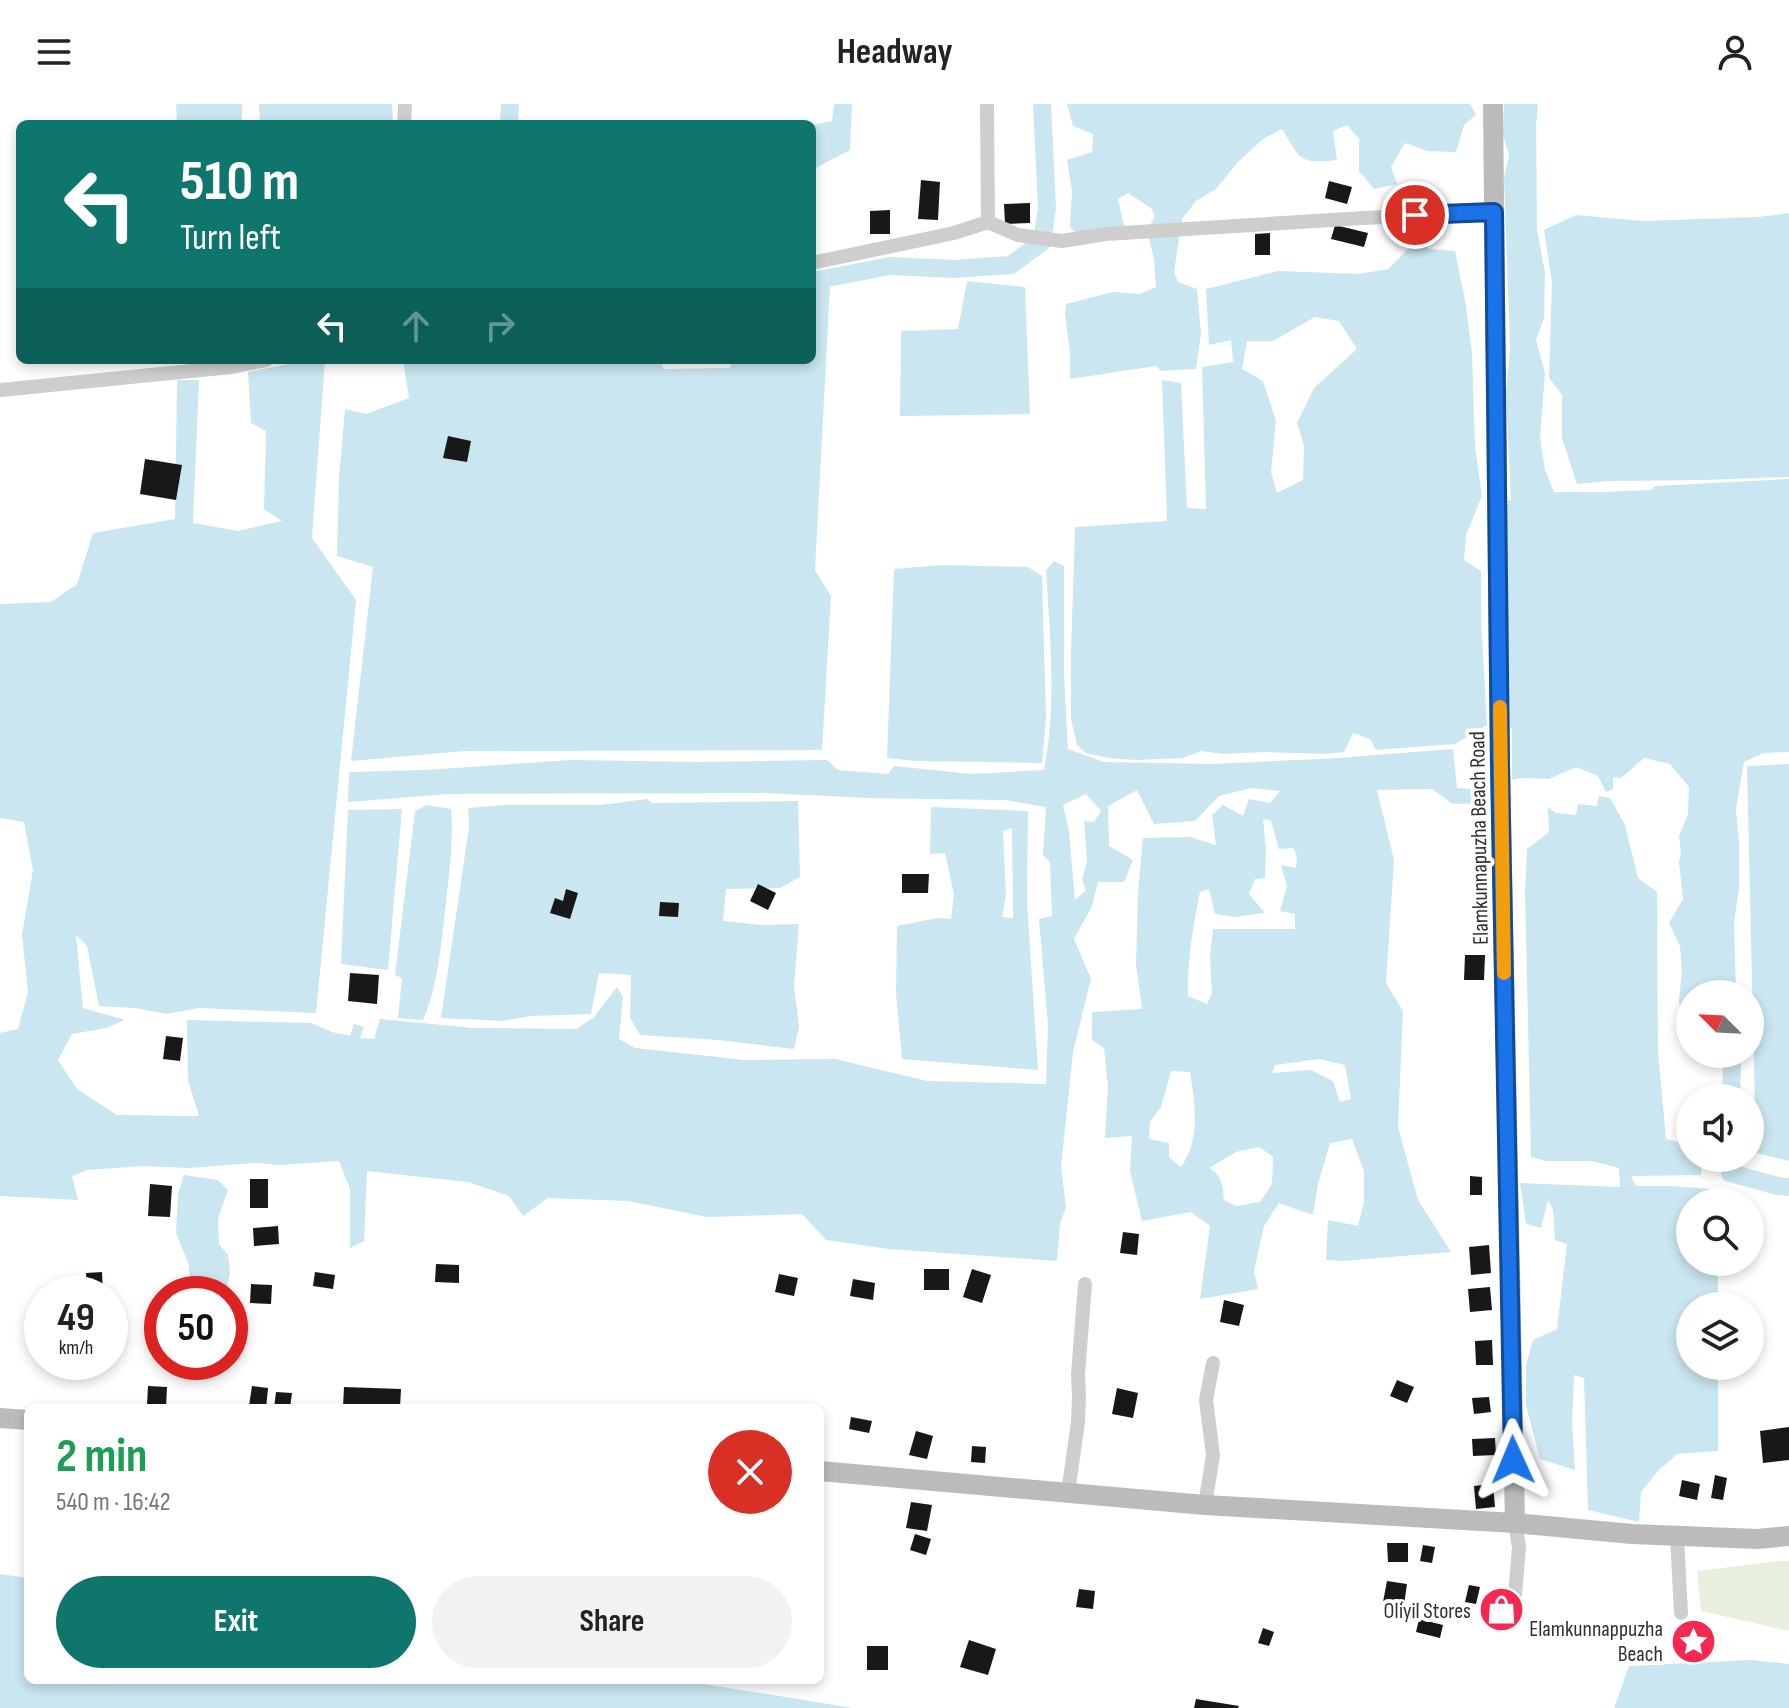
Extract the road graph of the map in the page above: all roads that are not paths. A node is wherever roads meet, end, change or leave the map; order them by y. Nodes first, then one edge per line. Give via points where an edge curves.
1 (987, 104) edge
2 (1493, 104) edge
3 (1494, 212) junction
4 (988, 222) junction
5 (816, 262) edge
6 (246, 364) edge
7 (0, 390) edge
8 (1085, 1284) dead end
9 (1213, 1363) dead end
10 (0, 1418) edge
11 (24, 1420) edge
12 (824, 1471) edge
13 (1068, 1493) junction
14 (1205, 1505) junction
15 (1515, 1523) junction
16 (1789, 1536) edge
17 (1677, 1537) junction
18 (1514, 1607) dead end
19 (1681, 1613) dead end

1 - 4 street
2 - 3 main road, Elamkunnapuzha Beach Road
3 - 4 street via 1106,234 1062,241 1018,235
3 - 15 main road, Elamkunnapuzha Beach Road
4 - 5 street
6 - 7 street
8 - 13 street via 1078,1422
9 - 14 street via 1206,1400 1213,1455
10 - 11 main road
12 - 13 main road
13 - 14 main road
14 - 15 main road
15 - 17 main road
15 - 18 street via 1519,1547
16 - 17 main road
17 - 19 street

